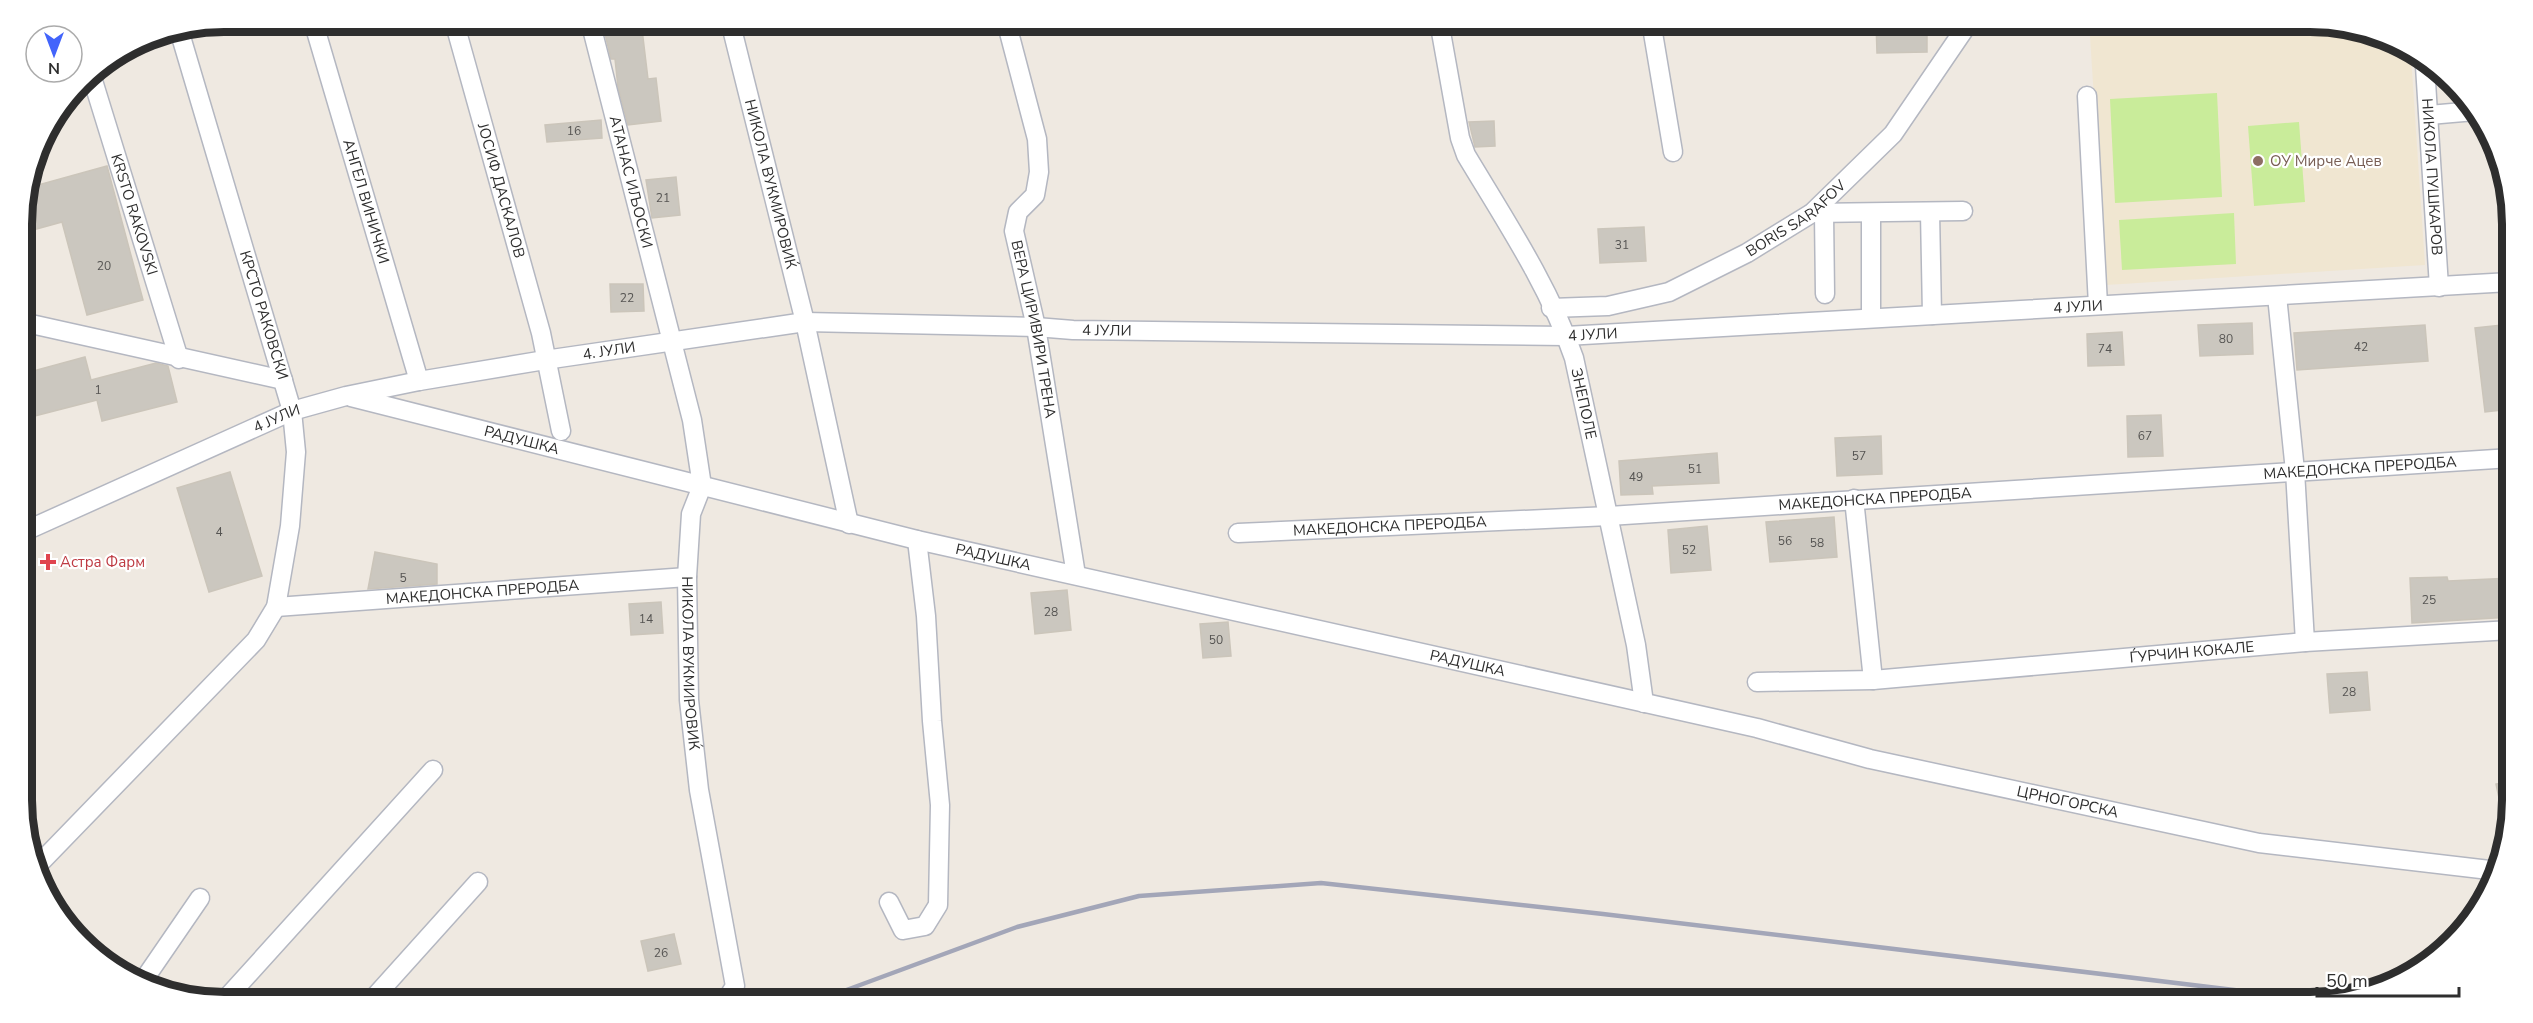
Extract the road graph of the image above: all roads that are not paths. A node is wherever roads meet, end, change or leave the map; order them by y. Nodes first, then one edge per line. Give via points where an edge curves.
1 (316, 32) edge
2 (457, 32) edge
3 (593, 32) edge
4 (733, 32) edge
5 (1009, 32) edge
6 (1441, 32) edge
7 (1653, 32) edge
8 (1963, 32) edge
9 (181, 36) edge
10 (2425, 71) edge
11 (92, 84) edge
12 (2087, 96) dead end
13 (2465, 112) edge
14 (2428, 115) junction
15 (1673, 152) dead end
16 (1963, 211) dead end
17 (1930, 212) junction
18 (1818, 213) junction
19 (1871, 213) junction
20 (2502, 282) edge
21 (2439, 286) junction
22 (1825, 294) dead end
23 (2277, 296) junction
24 (2098, 305) junction
25 (1551, 308) junction
26 (1932, 315) junction
27 (1871, 318) junction
28 (804, 322) junction
29 (32, 324) edge
30 (1036, 327) junction
31 (1566, 336) junction
32 (674, 343) junction
33 (179, 359) junction
34 (545, 360) junction
35 (283, 380) junction
36 (419, 381) junction
37 (346, 396) junction
38 (292, 411) junction
39 (561, 431) dead end
40 (2502, 459) edge
41 (2295, 471) junction
42 (702, 486) junction
43 (1854, 499) junction
44 (1609, 516) junction
45 (849, 524) junction
46 (32, 528) edge
47 (1238, 533) dead end
48 (918, 540) junction
49 (1076, 575) junction
50 (687, 577) junction
51 (276, 607) junction
52 (2502, 631) edge
53 (2304, 642) junction
54 (1873, 680) junction
55 (1757, 682) dead end
56 (1644, 702) junction
57 (433, 770) dead end
58 (42, 861) edge
59 (2488, 870) edge
60 (478, 882) dead end
61 (200, 898) dead end
62 (889, 902) dead end
63 (146, 975) edge
64 (232, 992) edge
65 (379, 992) edge
66 (732, 992) edge

1 - 36 street, АНГЕЛ ВИНИЧКИ
2 - 34 street, ЈОСИФ ДАСКАЛОВ via 538,322
3 - 32 street, AТАНАС ИЉОСКИ
4 - 28 street, НИКОЛА ВУКМИРОВИЌ
5 - 30 street, ВЕРА ЦИРИВИРИ ТРЕНА via 1037,139 1039,172 1035,195 1018,212 1014,231
6 - 25 street, ЗНЕПОЛЕ via 1466,155 1529,260
7 - 15 street
8 - 18 street, BORIS SARAFOV via 1893,134
9 - 35 street, КРСТО РАКОВСКИ
10 - 14 street, НИКОЛА ПУШКАРОВ
11 - 33 street, KRSTO RAKOVSKI
12 - 24 street
13 - 14 street
14 - 21 street, НИКОЛА ПУШКАРОВ
16 - 17 street
17 - 19 street
17 - 26 street
18 - 19 street
18 - 22 street
18 - 25 street, BORIS SARAFOV via 1669,292 1608,306
19 - 27 street
20 - 21 street, 4 ЈУЛИ
21 - 23 street, 4 ЈУЛИ
23 - 24 street, 4 ЈУЛИ
23 - 41 street
24 - 26 street, 4 ЈУЛИ
25 - 31 street, ЗНЕПОЛЕ
26 - 27 street, 4 ЈУЛИ
27 - 31 street, 4 ЈУЛИ
28 - 30 street, 4 ЈУЛИ
28 - 32 street, 4 ЈУЛИ
28 - 45 street, НИКОЛА ВУКМИРОВИЌ
29 - 33 street
30 - 31 street, 4 ЈУЛИ
30 - 49 street, ВЕРА ЦИРИВИРИ ТРЕНА
31 - 44 street, ЗНЕПОЛЕ
32 - 34 street, 4. ЈУЛИ
32 - 42 street
33 - 35 street
34 - 36 street, 4 ЈУЛИ
34 - 39 street, ЈОСИФ ДАСКАЛОВ
35 - 38 street, КРСТО РАКОВСКИ
36 - 37 street, 4 ЈУЛИ
37 - 38 street, 4 ЈУЛИ
37 - 42 street, РАДУШКА
38 - 46 street, 4 ЈУЛИ
38 - 51 street, КРСТО РАКОВСКИ via 296,452 290,526
40 - 41 street, МАКЕДОНСКА ПРЕРОДБА
41 - 43 street, МАКЕДОНСКА ПРЕРОДБА
41 - 53 street
42 - 45 street, РАДУШКА
42 - 50 street, НИКОЛА ВУКМИРОВИЌ via 691,514
43 - 44 street, МАКЕДОНСКА ПРЕРОДБА
43 - 54 street
44 - 47 street, МАКЕДОНСКА ПРЕРОДБА
44 - 56 street, ЗНЕПОЛЕ
45 - 48 street, РАДУШКА
48 - 49 street, РАДУШКА
48 - 62 street via 940,805 938,905 925,926 903,930
49 - 56 street, РАДУШКА
50 - 51 street, МАКЕДОНСКА ПРЕРОДБА
50 - 66 street, НИКОЛА ВУКМИРОВИЌ via 688,700 699,790 735,986
51 - 58 street via 256,640
52 - 53 street, ЃУРЧИН КОКАЛЕ
53 - 54 street, ЃУРЧИН КОКАЛЕ
54 - 55 street, ЃУРЧИН КОКАЛЕ
56 - 59 street, ЦРНОГОРСКА via 1870,759 2259,843
57 - 64 street
60 - 65 street
61 - 63 street

